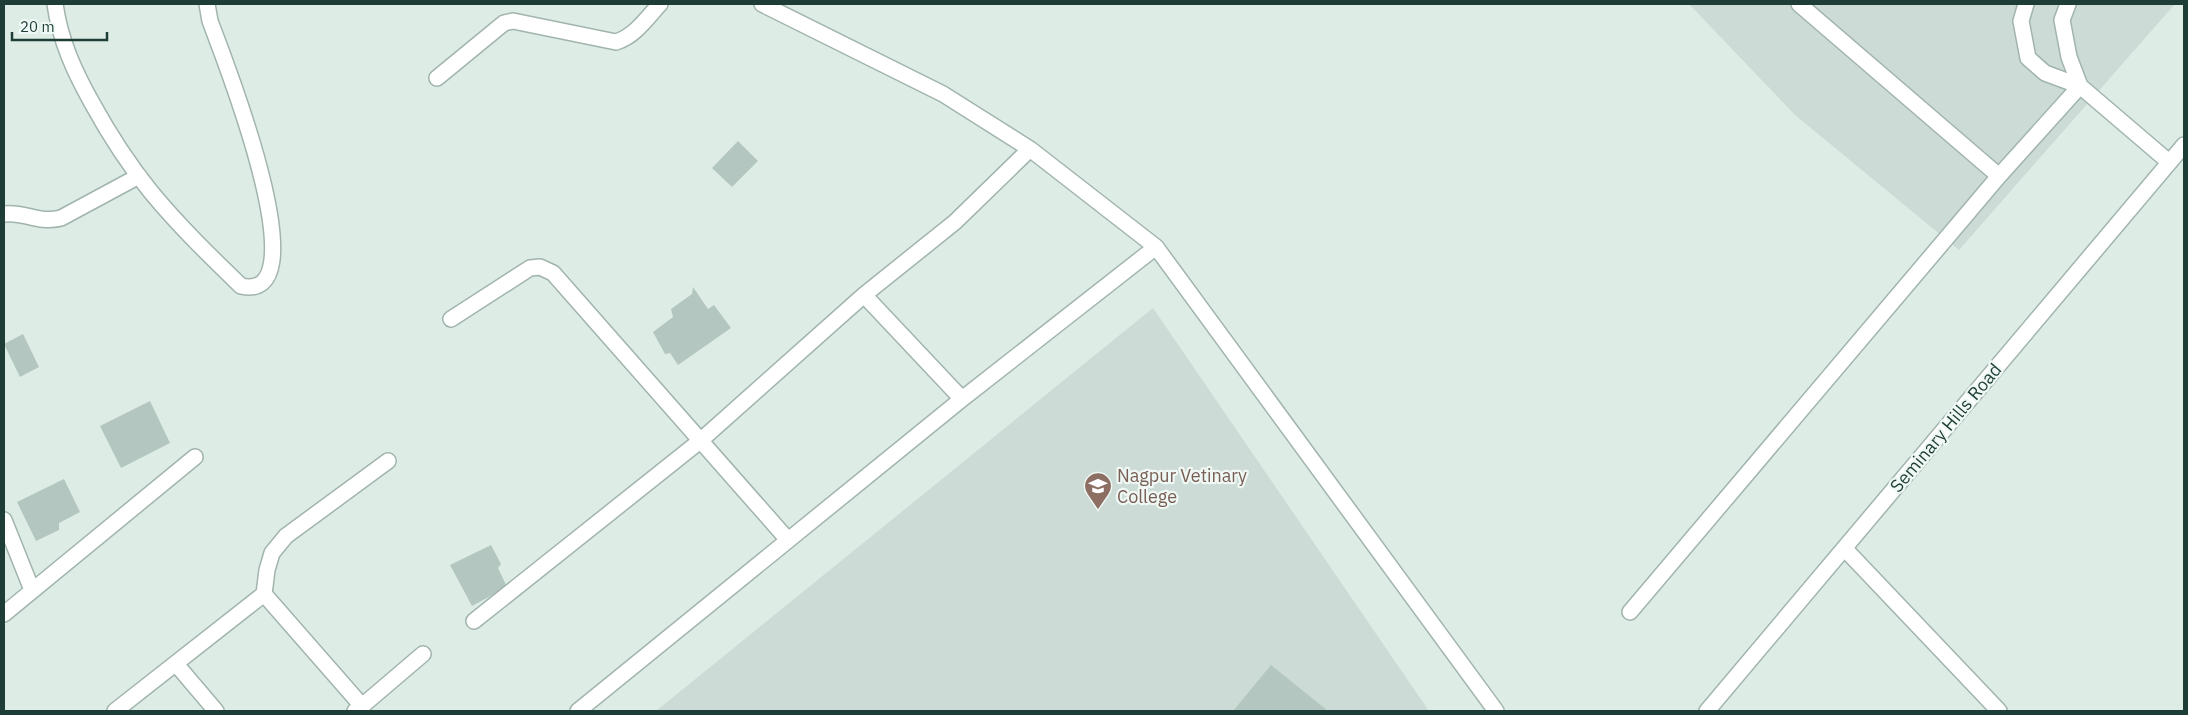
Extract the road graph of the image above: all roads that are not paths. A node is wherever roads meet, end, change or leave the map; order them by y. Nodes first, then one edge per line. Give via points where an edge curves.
1 (55, 4) edge
2 (207, 4) edge
3 (660, 4) edge
4 (762, 4) edge
5 (1799, 4) edge
6 (2026, 4) edge
7 (2068, 4) edge
8 (436, 78) dead end
9 (2080, 86) junction
10 (2184, 144) edge
11 (1030, 149) junction
12 (2169, 162) junction
13 (139, 176) junction
14 (1999, 176) junction
15 (4, 214) edge
16 (1156, 247) junction
17 (864, 295) junction
18 (452, 319) dead end
19 (962, 399) junction
20 (700, 441) junction
21 (195, 457) dead end
22 (388, 461) dead end
23 (4, 520) edge
24 (788, 540) junction
25 (1844, 549) junction
26 (32, 590) junction
27 (264, 594) junction
28 (1630, 612) dead end
29 (4, 614) edge
30 (474, 621) dead end
31 (423, 654) dead end
32 (176, 664) junction
33 (358, 709) edge
34 (115, 711) edge
35 (216, 711) edge
36 (578, 711) edge
37 (1496, 711) edge
38 (1707, 711) edge
39 (1999, 711) edge

1 - 13 street via 59,30 75,72
2 - 13 street via 264,179 274,234 269,274 260,286 241,286 188,233
3 - 8 street via 633,34 616,42 513,20 504,23
4 - 11 street via 944,94
5 - 14 street
6 - 9 street via 2021,21 2028,58 2046,73
7 - 9 street via 2062,20 2069,57
9 - 12 street
9 - 14 street
10 - 12 street, Seminary Hills Road
11 - 16 street
11 - 17 street via 955,222
12 - 25 street, Seminary Hills Road
13 - 15 street via 61,218 49,221
14 - 28 street
16 - 19 street
16 - 37 street
17 - 19 street
17 - 20 street
18 - 20 street via 530,268 540,267 553,273
19 - 24 street
20 - 24 street
20 - 30 street
21 - 26 street
22 - 27 street via 286,536 272,553
23 - 26 street
24 - 36 street
25 - 38 street, Seminary Hills Road
25 - 39 street
26 - 29 street
27 - 32 street
27 - 33 street
31 - 33 street
32 - 34 street
32 - 35 street

